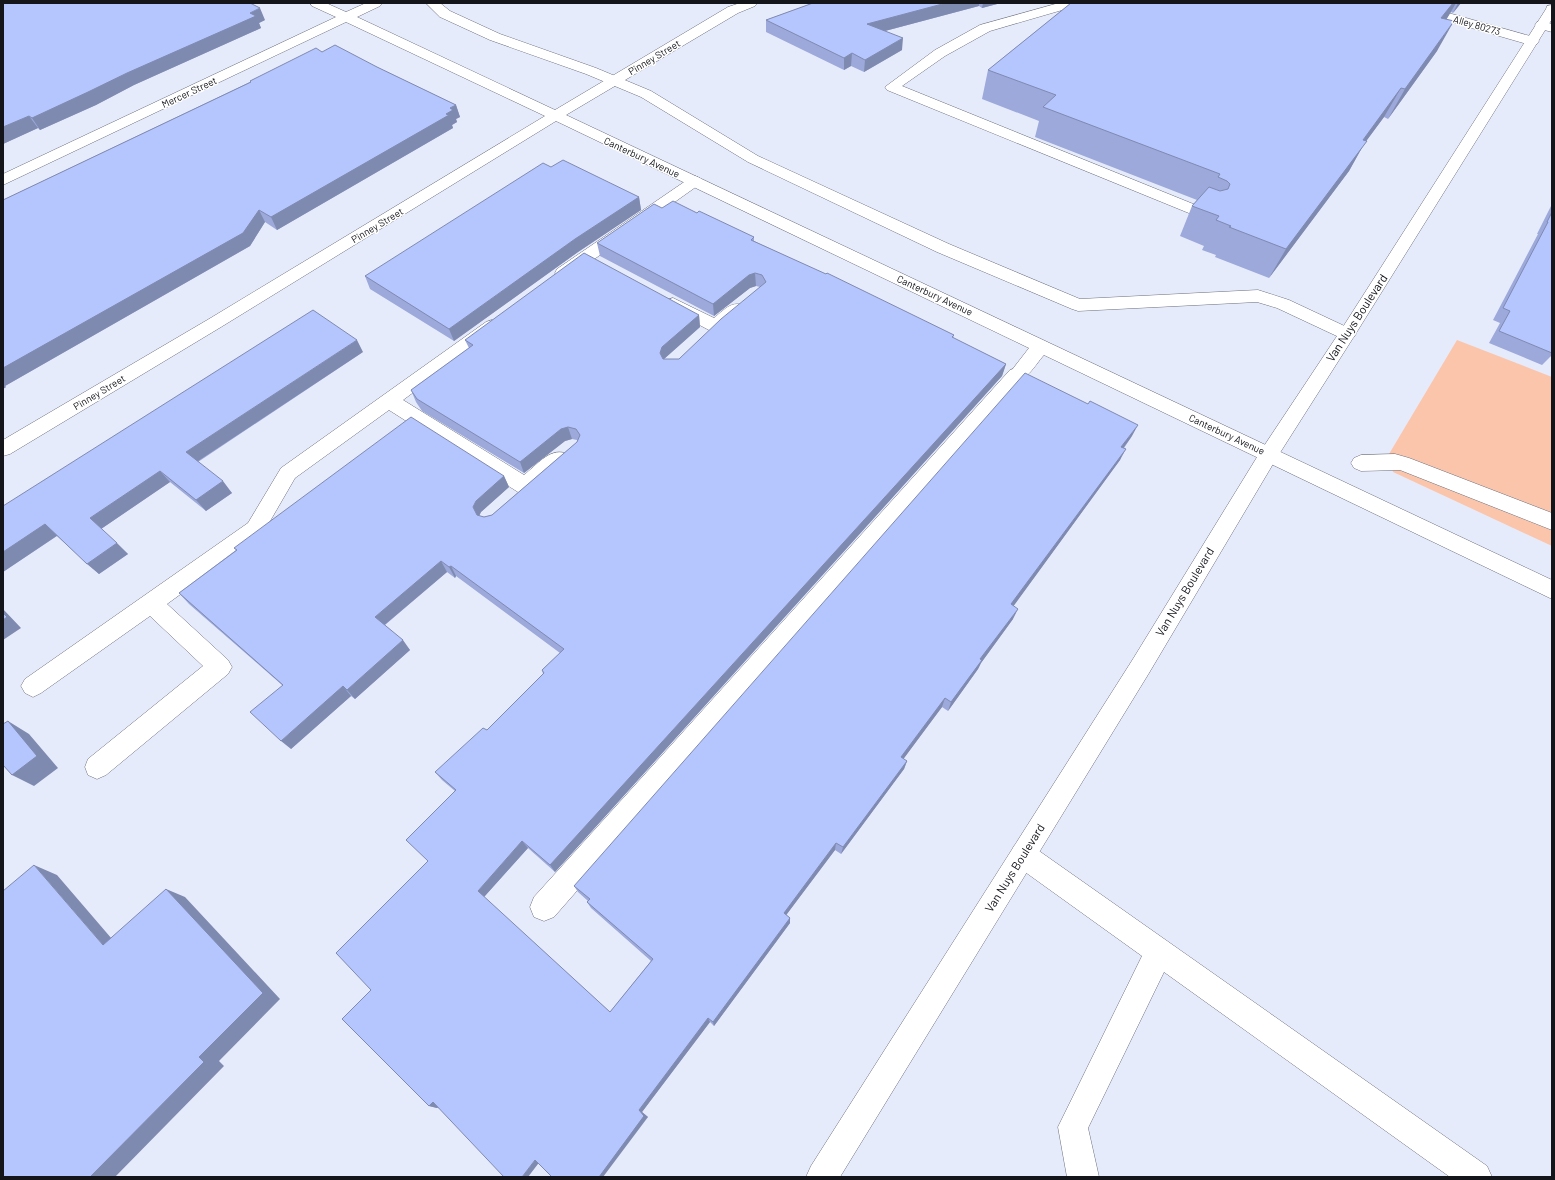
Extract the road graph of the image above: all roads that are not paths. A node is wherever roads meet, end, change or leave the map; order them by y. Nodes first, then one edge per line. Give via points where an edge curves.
1 (316, 3) edge
2 (376, 3) edge
3 (432, 3) edge
4 (751, 3) edge
5 (1072, 3) edge
6 (1399, 3) edge
7 (1552, 9) edge
8 (346, 17) junction
9 (1547, 26) edge
10 (1532, 40) junction
11 (612, 82) junction
12 (556, 117) junction
13 (3, 180) edge
14 (694, 181) junction
15 (1207, 215) edge
16 (548, 284) edge
17 (660, 297) edge
18 (750, 298) edge
19 (505, 316) edge
20 (1347, 334) junction
21 (1041, 346) junction
22 (388, 400) junction
23 (572, 447) edge
24 (3, 449) edge
25 (1269, 454) junction
26 (1361, 463) dead end
27 (525, 486) junction
28 (509, 500) edge
29 (1552, 522) edge
30 (1552, 590) edge
31 (151, 603) junction
32 (33, 686) dead end
33 (97, 767) dead end
34 (1022, 855) junction
35 (544, 907) dead end
36 (1159, 952) junction
37 (822, 1177) edge
38 (1082, 1177) edge
39 (1476, 1177) edge

1 - 8 street, Canterbury Avenue
2 - 8 street, Mercer Street
3 - 11 street via 446,14 495,37 591,71
4 - 11 street, Pinney Street via 732,10
5 - 15 street via 985,28 940,53 892,87
6 - 10 street, Alley 80273
7 - 9 street, Van Nuys Boulevard
8 - 12 street, Canterbury Avenue
8 - 13 street, Mercer Street
9 - 10 street, Van Nuys Boulevard
10 - 20 street, Van Nuys Boulevard
11 - 12 street, Pinney Street
11 - 20 street via 646,94 753,160 943,248 1078,305 1258,296 1283,304
12 - 14 street, Canterbury Avenue
12 - 24 street, Pinney Street
14 - 16 street via 592,261
14 - 21 street, Canterbury Avenue
17 - 18 street via 710,331
19 - 22 street
20 - 25 street, Van Nuys Boulevard
21 - 25 street, Canterbury Avenue
21 - 35 street
22 - 27 street
22 - 31 street via 288,473 255,529
23 - 27 street
25 - 30 street, Canterbury Avenue
25 - 34 street, Van Nuys Boulevard via 1141,666
26 - 29 street via 1402,464
27 - 28 street
31 - 32 street
31 - 33 street via 220,667
34 - 36 street
34 - 37 street, Van Nuys Boulevard
36 - 38 street via 1073,1127
36 - 39 street

